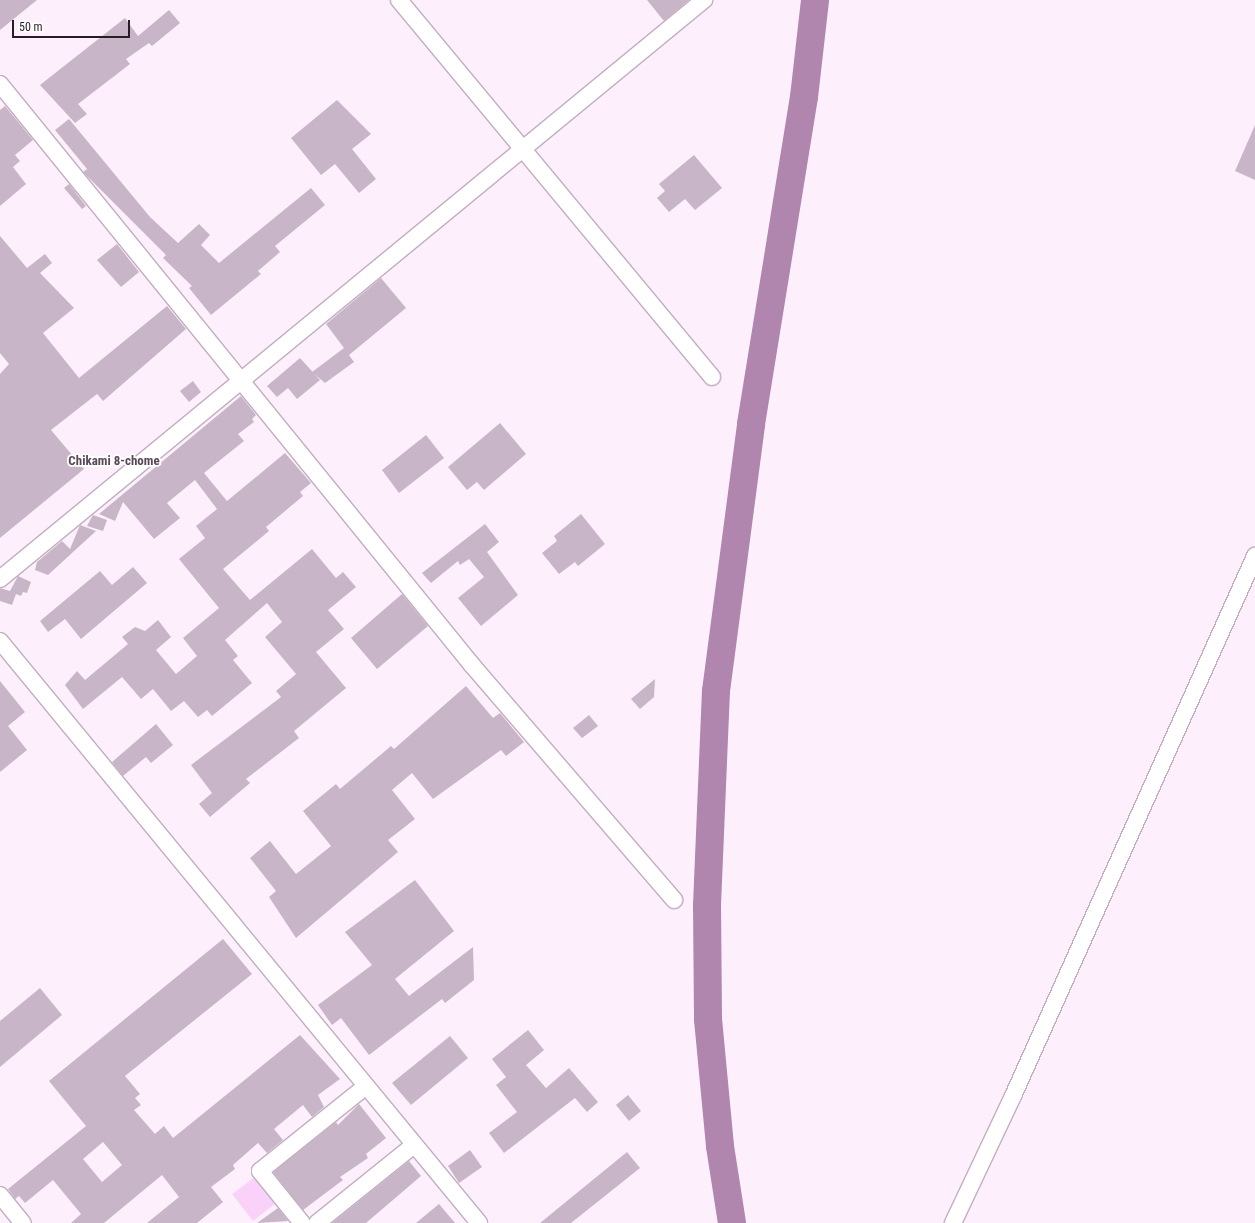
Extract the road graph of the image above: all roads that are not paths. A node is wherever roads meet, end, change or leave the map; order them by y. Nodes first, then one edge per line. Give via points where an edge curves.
1 (399, 0) edge
2 (704, 0) edge
3 (0, 84) edge
4 (521, 150) junction
5 (712, 377) dead end
6 (241, 381) junction
7 (1255, 556) edge
8 (0, 580) edge
9 (0, 641) edge
10 (674, 900) dead end
11 (366, 1086) junction
12 (414, 1144) junction
13 (0, 1195) edge
14 (23, 1223) edge
15 (302, 1223) edge
16 (317, 1223) edge
17 (478, 1223) edge
18 (952, 1223) edge

1 - 4 street
2 - 4 street
3 - 6 street
4 - 5 street
4 - 6 street
6 - 8 street
6 - 10 street via 472,665
7 - 18 street via 1013,1096
9 - 11 street
11 - 12 street
11 - 15 street via 260,1171
12 - 16 street
12 - 17 street
13 - 14 street

